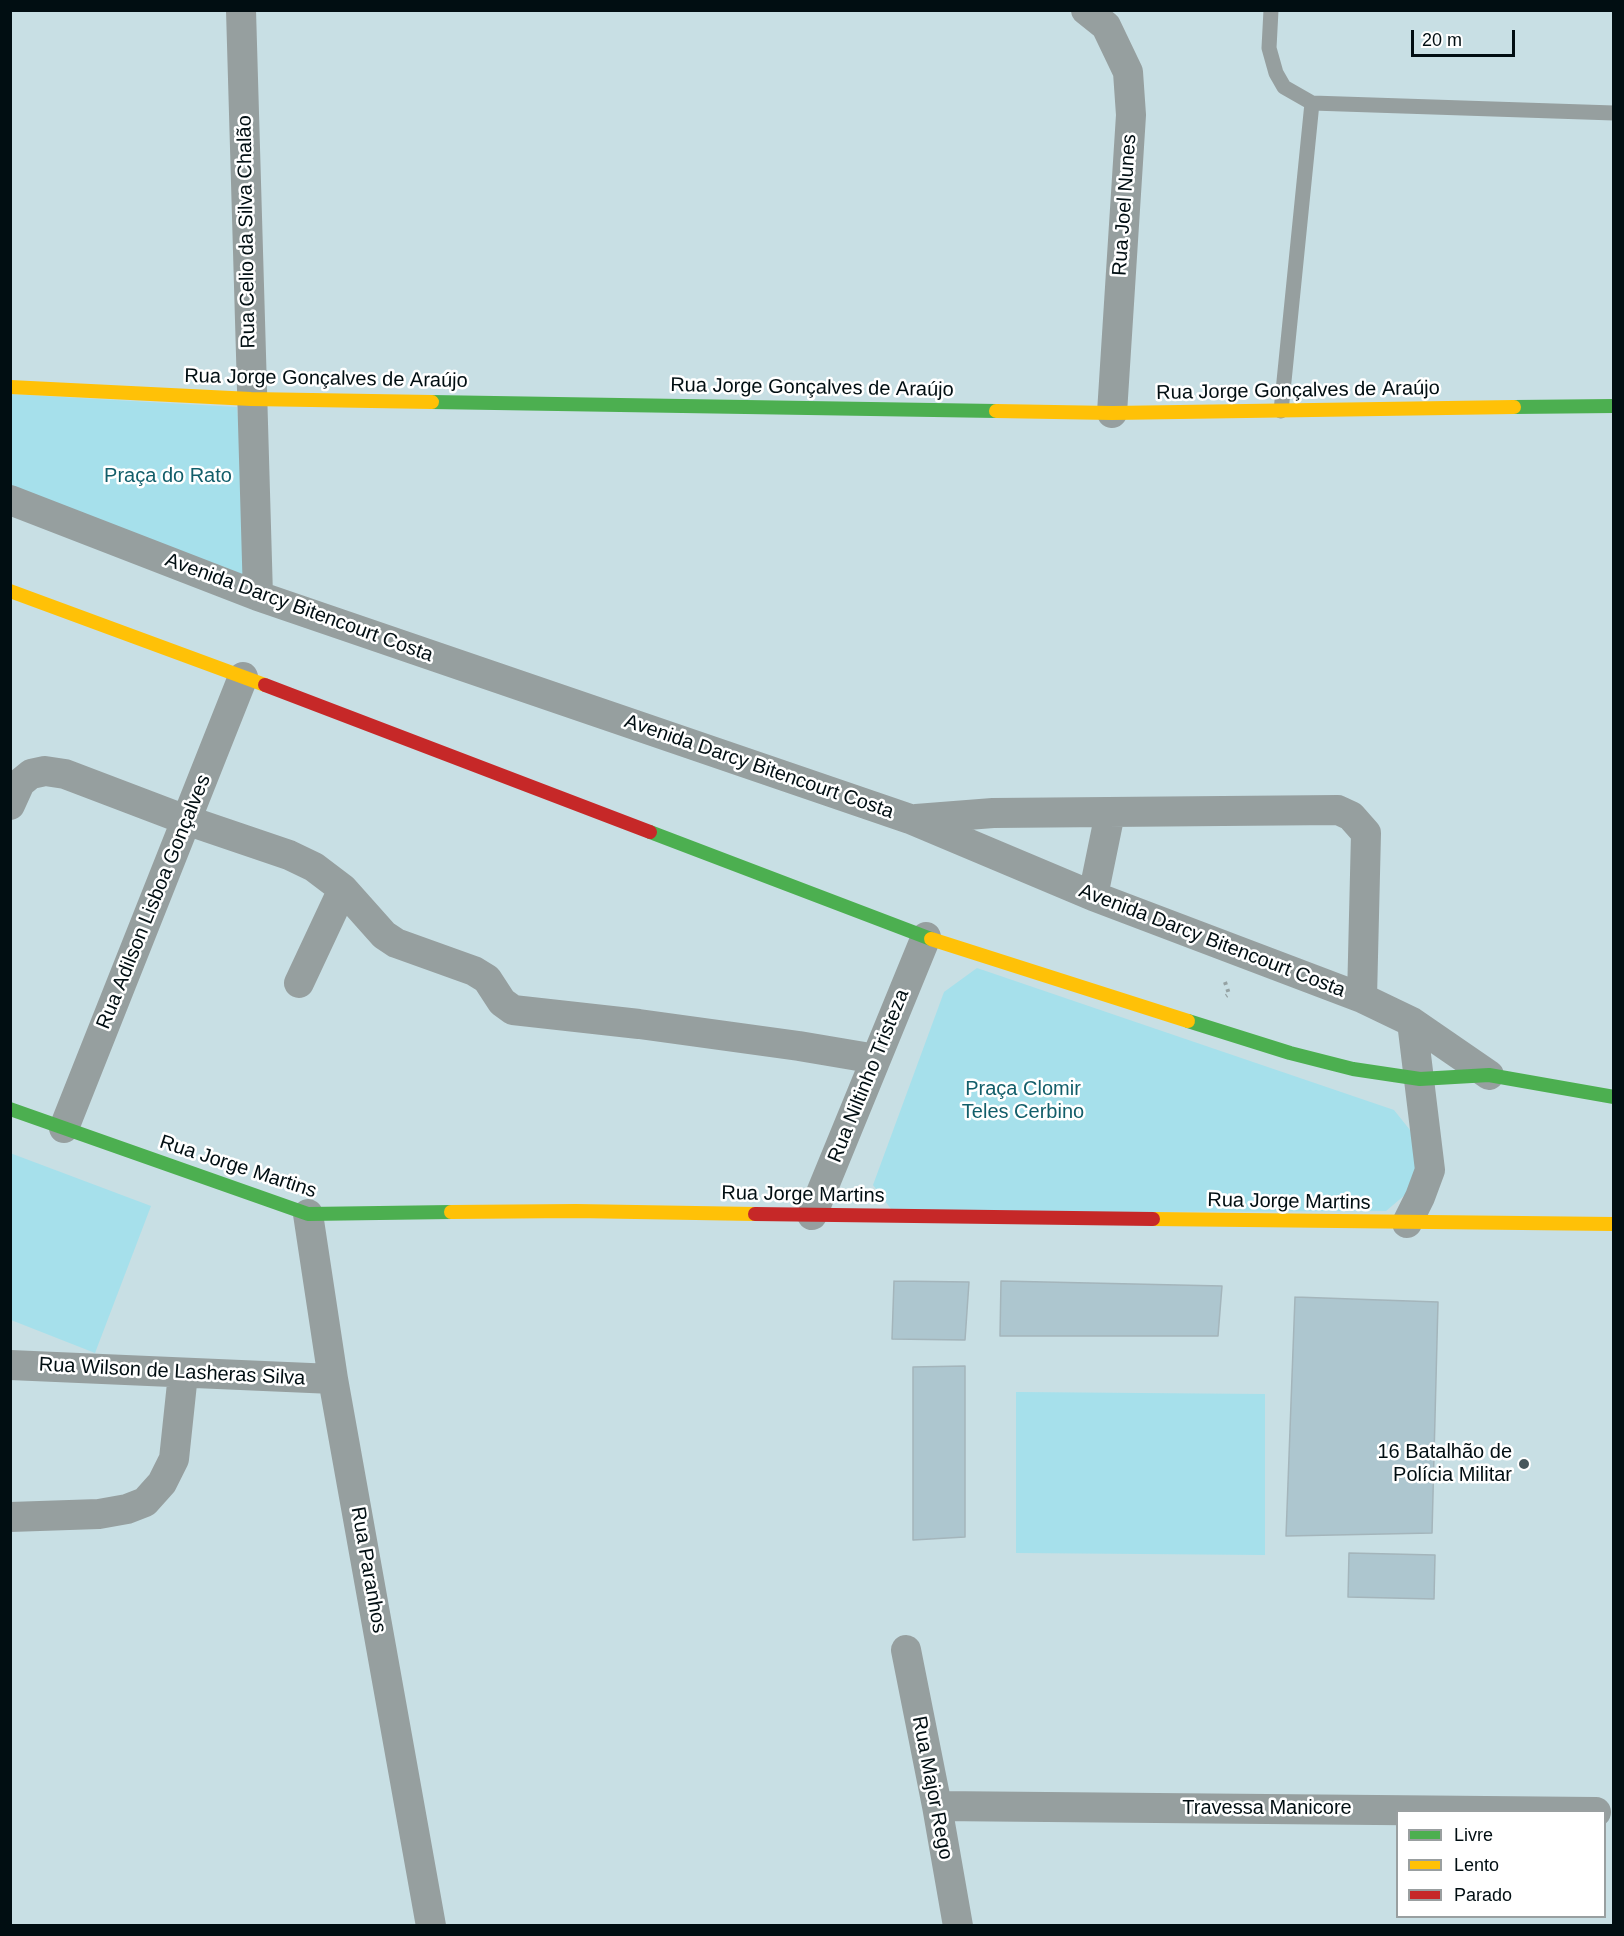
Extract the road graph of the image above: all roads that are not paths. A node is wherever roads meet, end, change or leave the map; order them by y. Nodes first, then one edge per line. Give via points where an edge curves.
1 (241, 10) edge
2 (1086, 10) edge
3 (1271, 10) edge
4 (1312, 103) junction
5 (1614, 113) edge
6 (10, 387) edge
7 (251, 399) junction
8 (1614, 406) edge
9 (1281, 411) junction
10 (1112, 413) junction
11 (10, 500) edge
12 (10, 591) edge
13 (258, 596) junction
14 (243, 677) junction
15 (10, 805) edge
16 (1110, 813) junction
17 (910, 819) junction
18 (186, 820) junction
19 (343, 889) junction
20 (1093, 896) junction
21 (926, 937) junction
22 (299, 983) dead end
23 (1362, 998) junction
24 (1412, 1022) junction
25 (876, 1059) junction
26 (1489, 1075) junction
27 (1420, 1078) junction
28 (1614, 1097) edge
29 (10, 1109) edge
30 (64, 1128) junction
31 (308, 1214) junction
32 (812, 1215) junction
33 (1407, 1223) junction
34 (1614, 1224) edge
35 (10, 1365) edge
36 (183, 1374) junction
37 (333, 1379) junction
38 (10, 1517) edge
39 (906, 1650) dead end
40 (937, 1806) junction
41 (1396, 1810) edge
42 (431, 1926) edge
43 (958, 1926) edge

1 - 7 street, Rua Celio da Silva Chalão
2 - 10 street, Rua Joel Nunes via 1106,26 1128,72 1131,115
3 - 4 lane via 1269,48 1276,74 1284,87
4 - 5 lane
4 - 9 lane
6 - 7 street, Rua Jorge Gonçalves de Araújo
7 - 10 street, Rua Jorge Gonçalves de Araújo
7 - 13 street, Rua Celio da Silva Chalão
8 - 9 street, Rua Jorge Gonçalves de Araújo
9 - 10 street, Rua Jorge Gonçalves de Araújo
11 - 13 street, Avenida Darcy Bitencourt Costa
12 - 14 street, Avenida Darcy Bitencourt Costa
13 - 17 street, Avenida Darcy Bitencourt Costa
14 - 18 street, Rua Adilson Lisboa Gonçalves
14 - 21 street, Avenida Darcy Bitencourt Costa
15 - 18 street via 20,783 31,774 45,771 65,774
16 - 17 street via 993,813
16 - 20 street
16 - 23 street via 1338,810 1352,816 1366,832
17 - 20 street, Avenida Darcy Bitencourt Costa
18 - 19 street via 289,855 314,867
18 - 30 street, Rua Adilson Lisboa Gonçalves
19 - 22 street
19 - 25 street via 384,935 474,971 513,1010 662,1027
20 - 23 street, Avenida Darcy Bitencourt Costa
21 - 25 street, Rua Niltinho Tristeza
21 - 27 street, Avenida Darcy Bitencourt Costa via 1290,1053 1353,1069
23 - 24 street, Avenida Darcy Bitencourt Costa
24 - 26 street, Avenida Darcy Bitencourt Costa
24 - 27 street
25 - 32 street, Rua Niltinho Tristeza
26 - 27 street, Avenida Darcy Bitencourt Costa
26 - 28 street, Avenida Darcy Bitencourt Costa
27 - 33 street via 1430,1170
29 - 30 street, Rua Jorge Martins
30 - 31 street, Rua Jorge Martins
31 - 32 street, Rua Jorge Martins via 576,1210
31 - 37 street, Rua Paranhos
32 - 33 street, Rua Jorge Martins
33 - 34 street, Rua Jorge Martins
35 - 36 street, Rua Wilson de Lasheras Silva
36 - 37 street, Rua Wilson de Lasheras Silva
36 - 38 street via 174,1459 162,1484 145,1502 99,1514
37 - 42 street, Rua Paranhos
39 - 40 street, Rua Major Rego
40 - 41 street, Travessa Manicore
40 - 43 street, Rua Major Rego

